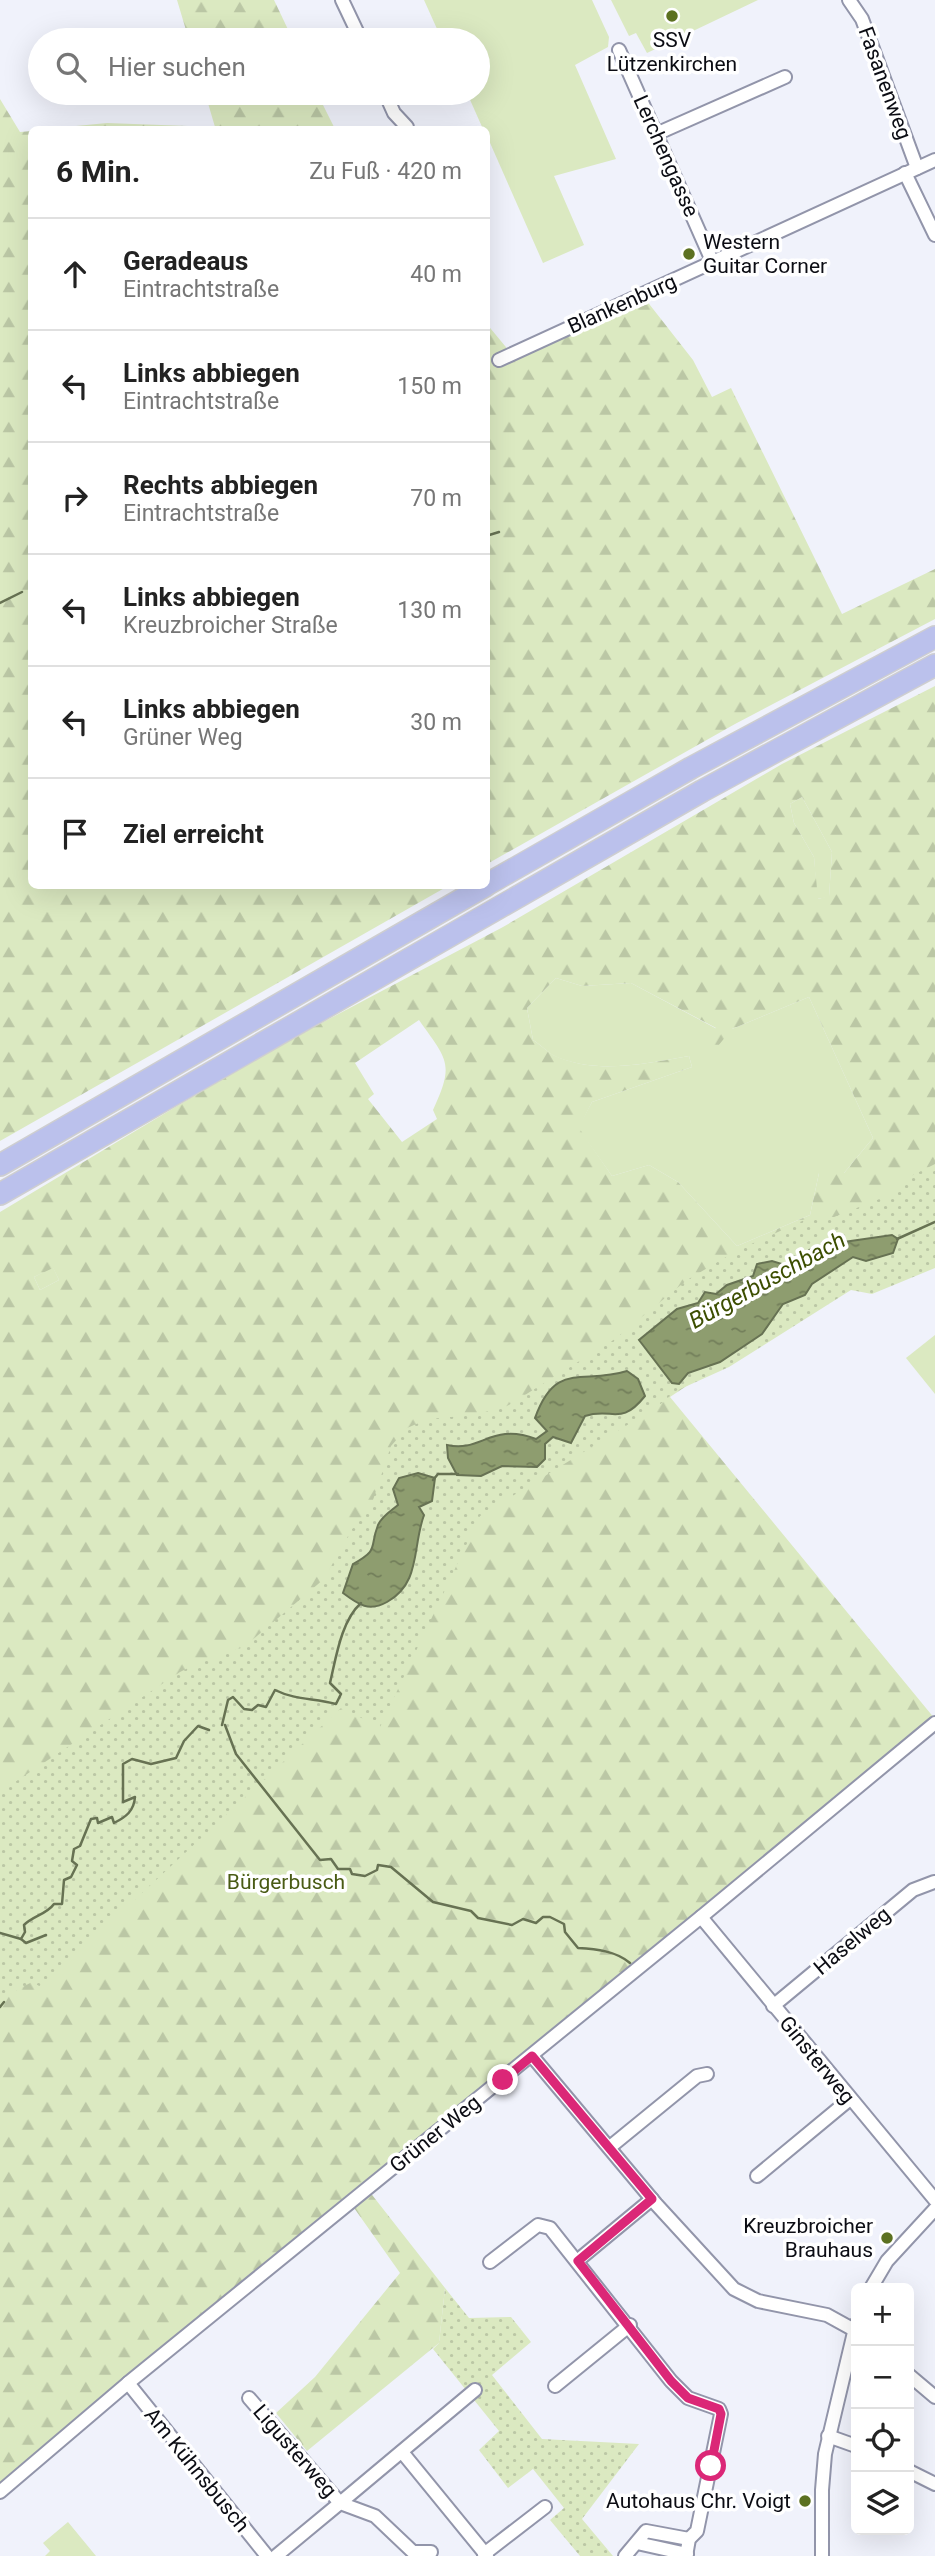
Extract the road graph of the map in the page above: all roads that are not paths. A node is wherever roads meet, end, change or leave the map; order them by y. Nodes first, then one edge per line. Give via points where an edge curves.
1 (342, 0) edge
2 (849, 0) edge
3 (355, 28) edge
4 (619, 50) dead end
5 (785, 77) dead end
6 (390, 105) edge
7 (406, 126) edge
8 (656, 134) junction
9 (935, 159) edge
10 (911, 170) junction
11 (935, 234) edge
12 (713, 263) junction
13 (499, 360) dead end
14 (935, 636) edge
15 (935, 665) edge
16 (490, 883) edge
17 (479, 889) edge
18 (0, 1165) edge
19 (0, 1194) edge
20 (935, 1723) edge
21 (934, 1882) edge
22 (701, 1917) junction
23 (773, 2006) junction
24 (532, 2056) junction
25 (707, 2074) dead end
26 (850, 2099) junction
27 (610, 2147) junction
28 (757, 2176) dead end
29 (652, 2199) junction
30 (935, 2200) edge
31 (935, 2209) edge
32 (578, 2261) junction
33 (490, 2263) dead end
34 (874, 2283) edge
35 (629, 2325) junction
36 (851, 2326) edge
37 (851, 2346) edge
38 (914, 2379) edge
39 (128, 2383) junction
40 (555, 2386) dead end
41 (475, 2390) dead end
42 (249, 2398) dead end
43 (935, 2398) edge
44 (828, 2436) junction
45 (851, 2444) edge
46 (402, 2452) junction
47 (911, 2472) edge
48 (935, 2484) edge
49 (0, 2492) edge
50 (340, 2503) junction
51 (545, 2507) dead end
52 (689, 2539) junction
53 (637, 2543) junction
54 (431, 2552) dead end
55 (485, 2555) edge
56 (686, 2555) edge
57 (267, 2556) edge
58 (276, 2556) edge
59 (625, 2556) edge
60 (822, 2556) edge

1 - 3 street
2 - 10 street, Fasanenweg via 862,19
4 - 8 street, Lerchengasse
5 - 8 street
6 - 7 street
8 - 12 street, Lerchengasse
9 - 10 street, Blankenburg
10 - 11 street, Fasanenweg
10 - 12 street, Blankenburg
12 - 13 street, Blankenburg
14 - 16 highway
15 - 19 highway via 702,791
17 - 18 highway
20 - 22 street, Grüner Weg
21 - 23 street, Haselweg via 913,1890
22 - 23 street, Ginsterweg
22 - 24 street, Grüner Weg
23 - 26 street, Ginsterweg
24 - 27 street
24 - 39 street, Grüner Weg
25 - 27 street via 697,2076
26 - 28 street
26 - 30 street, Ginsterweg
27 - 29 street
29 - 32 street
29 - 36 street via 734,2289 758,2301 827,2315
31 - 34 street via 887,2261
32 - 33 street via 550,2228 537,2225
32 - 35 street
35 - 40 street
35 - 52 street via 688,2398 719,2409 721,2414 697,2531
37 - 44 street
38 - 43 street
39 - 49 street, Grüner Weg
39 - 57 street, Am Kühnsbusch
41 - 46 street, Ligusterweg
42 - 50 street, Ligusterweg
44 - 45 street
44 - 60 street
46 - 50 street, Ligusterweg
46 - 55 street
47 - 48 street
50 - 54 street, Ligusterweg via 375,2516 413,2552
50 - 58 street, Ligusterweg
51 - 55 street
52 - 53 street via 646,2531
52 - 56 street
53 - 56 street
53 - 59 street

